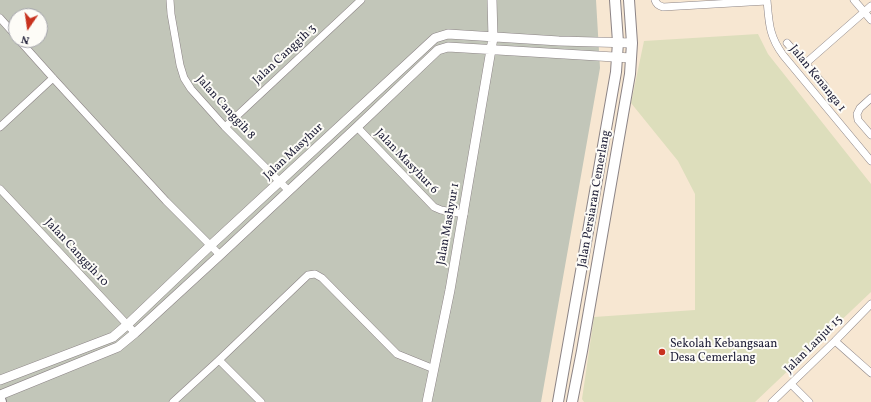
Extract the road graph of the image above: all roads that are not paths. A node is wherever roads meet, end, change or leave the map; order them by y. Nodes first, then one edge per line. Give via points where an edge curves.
1 (170, 0) edge
2 (361, 0) edge
3 (492, 0) edge
4 (615, 0) edge
5 (629, 0) edge
6 (655, 0) edge
7 (767, 0) edge
8 (854, 0) edge
9 (871, 6) edge
10 (864, 12) junction
11 (0, 18) edge
12 (871, 20) edge
13 (8, 27) edge
14 (494, 38) junction
15 (618, 42) junction
16 (632, 43) junction
17 (787, 43) dead end
18 (26, 48) edge
19 (492, 49) junction
20 (617, 57) junction
21 (631, 58) junction
22 (806, 63) junction
23 (53, 78) junction
24 (825, 86) dead end
25 (871, 98) edge
26 (0, 127) edge
27 (225, 127) junction
28 (357, 127) junction
29 (871, 135) edge
30 (871, 161) edge
31 (280, 182) junction
32 (0, 189) edge
33 (288, 191) junction
34 (464, 214) junction
35 (211, 245) junction
36 (220, 255) junction
37 (871, 304) edge
38 (128, 324) junction
39 (135, 333) junction
40 (835, 341) junction
41 (219, 360) junction
42 (434, 369) junction
43 (871, 374) edge
44 (0, 380) edge
45 (791, 384) junction
46 (0, 394) edge
47 (173, 402) edge
48 (261, 402) edge
49 (427, 402) edge
50 (558, 402) edge
51 (572, 402) edge
52 (772, 402) edge
53 (809, 402) edge

1 - 27 street, Jalan Canggih 8 via 182,72 191,89
2 - 27 street, Jalan Canggih 3
3 - 14 street, Jalan Mashyur 1
4 - 15 main road, Jalan Persiaran Cemerlang
5 - 16 main road, Jalan Persiaran Cemerlang
6 - 7 street via 658,6 663,7
7 - 30 street, Jalan Kenanga 1 via 776,46
8 - 10 street
9 - 10 street
10 - 12 street
10 - 22 street
11 - 13 street
14 - 15 street, Jalan Masyhur
14 - 19 street, Jalan Mashyur 1
14 - 31 street, Jalan Masyhur via 448,34 435,38
15 - 16 street, Jalan Masyhur
15 - 20 main road, Jalan Persiaran Cemerlang
16 - 21 main road, Jalan Persiaran Cemerlang
17 - 22 street
18 - 23 street
19 - 20 street, Jalan Masyhur
19 - 28 street, Jalan Masyhur via 448,47 438,50
19 - 34 street, Jalan Mashyur 1
20 - 21 street, Jalan Masyhur
20 - 50 main road, Jalan Persiaran Cemerlang
21 - 51 main road, Jalan Persiaran Cemerlang
22 - 24 street
23 - 26 street
23 - 35 street
25 - 29 street via 857,114 857,118
27 - 31 street, Jalan Canggih 8
28 - 33 street, Jalan Masyhur
28 - 34 street, Jalan Masyhur 6 via 434,206 441,210
31 - 33 street, Jalan Canggih 8
31 - 35 street, Jalan Masyhur
32 - 38 street, Jalan Canggih 10
33 - 36 street, Jalan Masyhur
34 - 42 street, Jalan Mashyur 1
35 - 36 street
35 - 38 street, Jalan Masyhur
36 - 39 street, Jalan Masyhur
37 - 40 street, Jalan Lanjut 15
38 - 39 street, Jalan Canggih 10
38 - 44 street, Jalan Masyhur via 112,337
39 - 46 street, Jalan Masyhur via 118,348
40 - 43 street
40 - 45 street, Jalan Lanjut 15
41 - 42 street via 308,275 315,274 322,278 397,354
41 - 47 street
41 - 48 street
42 - 49 street, Jalan Mashyur 1
45 - 52 street, Jalan Lanjut 15
45 - 53 street

